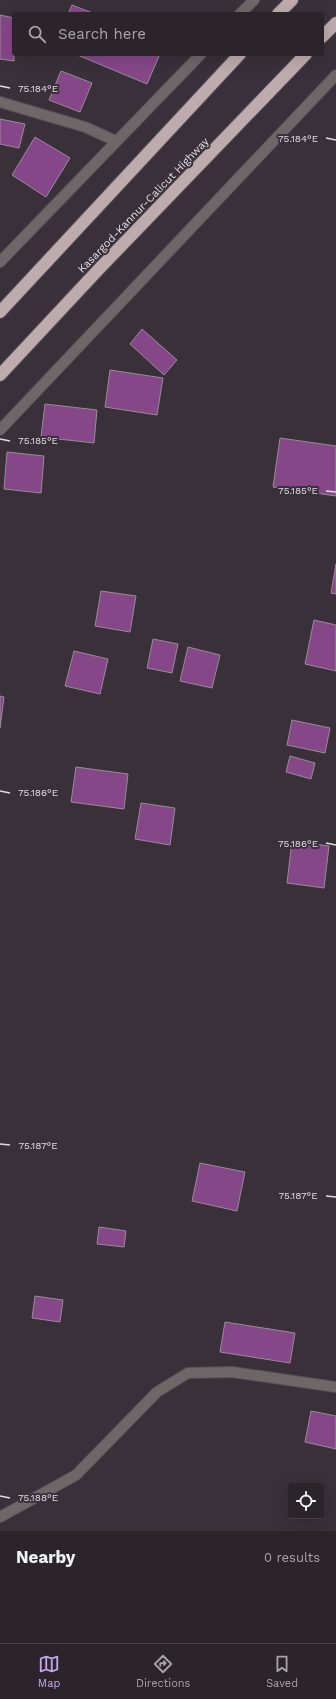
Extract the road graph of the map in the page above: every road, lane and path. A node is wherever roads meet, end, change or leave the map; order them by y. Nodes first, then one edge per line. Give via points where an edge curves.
1 (254, 0) edge
2 (292, 0) edge
3 (242, 12) edge
4 (280, 12) edge
5 (336, 23) edge
6 (324, 35) edge
7 (199, 56) edge
8 (238, 56) edge
9 (304, 56) edge
10 (336, 75) edge
11 (0, 102) edge
12 (116, 141) junction
13 (0, 262) edge
14 (0, 312) edge
15 (0, 375) edge
16 (0, 430) edge
17 (336, 1387) edge
18 (0, 1518) edge

1 - 3 street
2 - 4 highway
5 - 6 highway
7 - 12 street
8 - 14 highway
9 - 15 highway, Kasargod-Kannur-Calicut Highway
10 - 16 street
11 - 12 street via 85,127
12 - 13 street
17 - 18 street via 232,1372 188,1373 157,1392 76,1475

